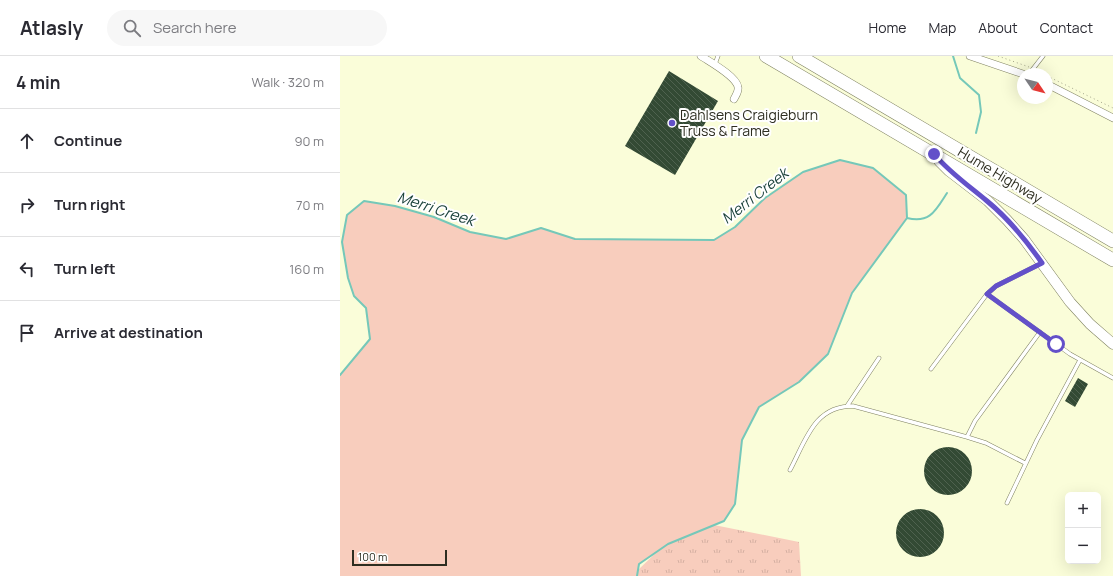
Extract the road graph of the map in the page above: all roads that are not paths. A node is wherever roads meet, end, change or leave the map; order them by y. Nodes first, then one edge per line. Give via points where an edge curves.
1 (701, 56) edge
2 (718, 56) edge
3 (766, 56) edge
4 (799, 56) edge
5 (970, 56) edge
6 (1043, 56) edge
7 (714, 64) junction
8 (1032, 68) edge
9 (1017, 72) edge
10 (1053, 87) edge
11 (734, 99) dead end
12 (1113, 118) edge
13 (934, 154) junction
14 (1111, 240) edge
15 (1113, 260) edge
16 (1042, 263) junction
17 (987, 294) junction
18 (1040, 332) junction
19 (1113, 344) edge
20 (880, 358) dead end
21 (1080, 360) junction
22 (931, 370) dead end
23 (1113, 378) edge
24 (847, 406) junction
25 (967, 437) junction
26 (1025, 463) junction
27 (790, 470) dead end
28 (1007, 503) dead end

1 - 7 street
2 - 7 lane
3 - 13 highway, Hume Highway
4 - 14 highway, Hume Highway
5 - 9 street
6 - 8 lane
7 - 11 street via 738,86
10 - 12 street
13 - 15 highway, Hume Highway
13 - 16 main road via 949,172 997,209
16 - 17 lane via 996,286
16 - 19 main road via 1075,307
17 - 18 lane
17 - 22 lane
18 - 21 lane
18 - 25 lane via 975,421
20 - 24 lane
21 - 23 lane
21 - 26 lane
24 - 25 lane
24 - 27 lane via 832,409 819,417
25 - 26 lane via 986,443
26 - 28 lane

